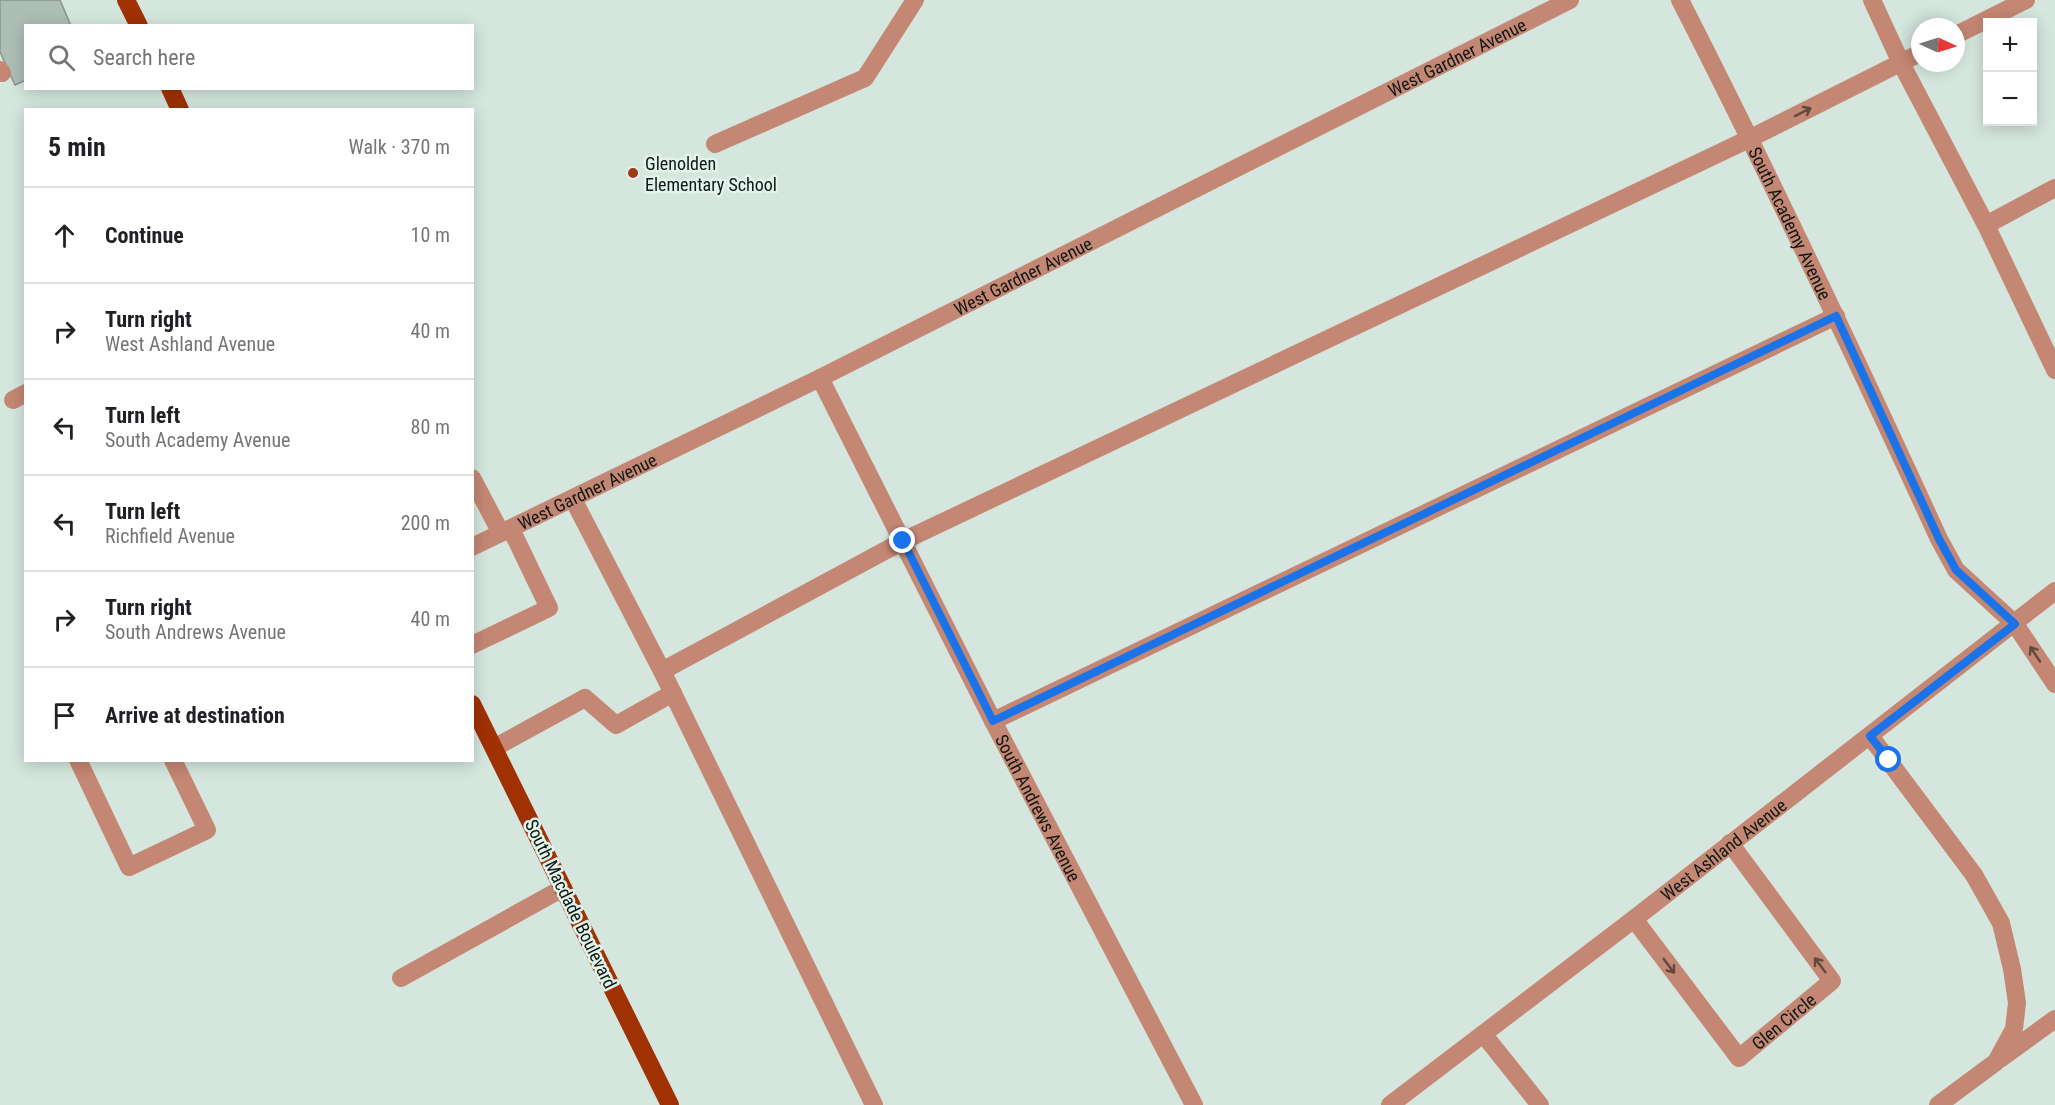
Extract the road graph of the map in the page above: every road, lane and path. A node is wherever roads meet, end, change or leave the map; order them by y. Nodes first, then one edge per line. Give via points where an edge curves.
1 (126, 0) edge
2 (915, 0) edge
3 (1570, 0) edge
4 (1680, 0) edge
5 (1872, 0) edge
6 (2026, 0) edge
7 (138, 24) edge
8 (1965, 30) edge
9 (1911, 58) edge
10 (1901, 63) junction
11 (171, 90) edge
12 (179, 108) edge
13 (1751, 138) junction
14 (715, 144) dead end
15 (2055, 188) edge
16 (1986, 225) junction
17 (1836, 316) junction
18 (2053, 362) edge
19 (820, 378) junction
20 (474, 481) edge
21 (573, 499) junction
22 (506, 531) junction
23 (903, 541) junction
24 (474, 546) edge
25 (2055, 591) edge
26 (2015, 624) junction
27 (474, 644) edge
28 (662, 671) junction
29 (2055, 684) edge
30 (674, 693) junction
31 (474, 708) edge
32 (993, 721) junction
33 (1870, 736) junction
34 (494, 748) junction
35 (79, 762) edge
36 (174, 762) edge
37 (1730, 843) junction
38 (563, 888) junction
39 (1634, 919) junction
40 (402, 978) dead end
41 (2055, 1018) edge
42 (1484, 1035) junction
43 (1996, 1062) junction
44 (670, 1105) edge
45 (874, 1105) edge
46 (1194, 1105) edge
47 (1390, 1105) edge
48 (1540, 1105) edge
49 (1938, 1105) edge

1 - 7 main road
2 - 14 street via 865,78
3 - 19 street, West Gardner Avenue
4 - 13 street, South Academy Avenue
5 - 10 street
6 - 8 street
9 - 10 street
13 -> 10 street
10 - 16 street
11 - 12 main road
13 - 17 street, South Academy Avenue
13 - 23 street
15 - 16 street
16 - 18 street
17 - 26 street, South Academy Avenue via 1956,570
17 - 32 street
19 - 21 street, West Gardner Avenue
19 - 23 street, South Andrews Avenue
20 - 22 street
21 - 22 street, West Gardner Avenue
21 - 28 street
22 - 24 street, West Gardner Avenue
22 - 27 street via 549,608
23 - 28 street
23 - 32 street, South Andrews Avenue
25 - 26 street, West Ashland Avenue
29 -> 26 street, South Academy Avenue
26 - 33 street, West Ashland Avenue
28 - 30 street
30 - 34 street via 616,725 585,698
30 - 45 street
31 - 34 main road, South Macdade Boulevard
32 - 46 street, South Andrews Avenue
33 - 37 street, West Ashland Avenue
33 - 43 street via 1974,875 2001,923 2017,1003 2014,1029
34 - 38 main road, South Macdade Boulevard
35 - 36 street via 129,867 207,830
37 - 39 street, West Ashland Avenue
39 -> 37 street, Glen Circle via 1739,1058 1832,981
38 - 40 street
38 - 44 main road, South Macdade Boulevard
39 - 42 street, West Ashland Avenue
41 - 43 street
42 - 47 street, West Ashland Avenue
42 - 48 street
43 - 49 street

